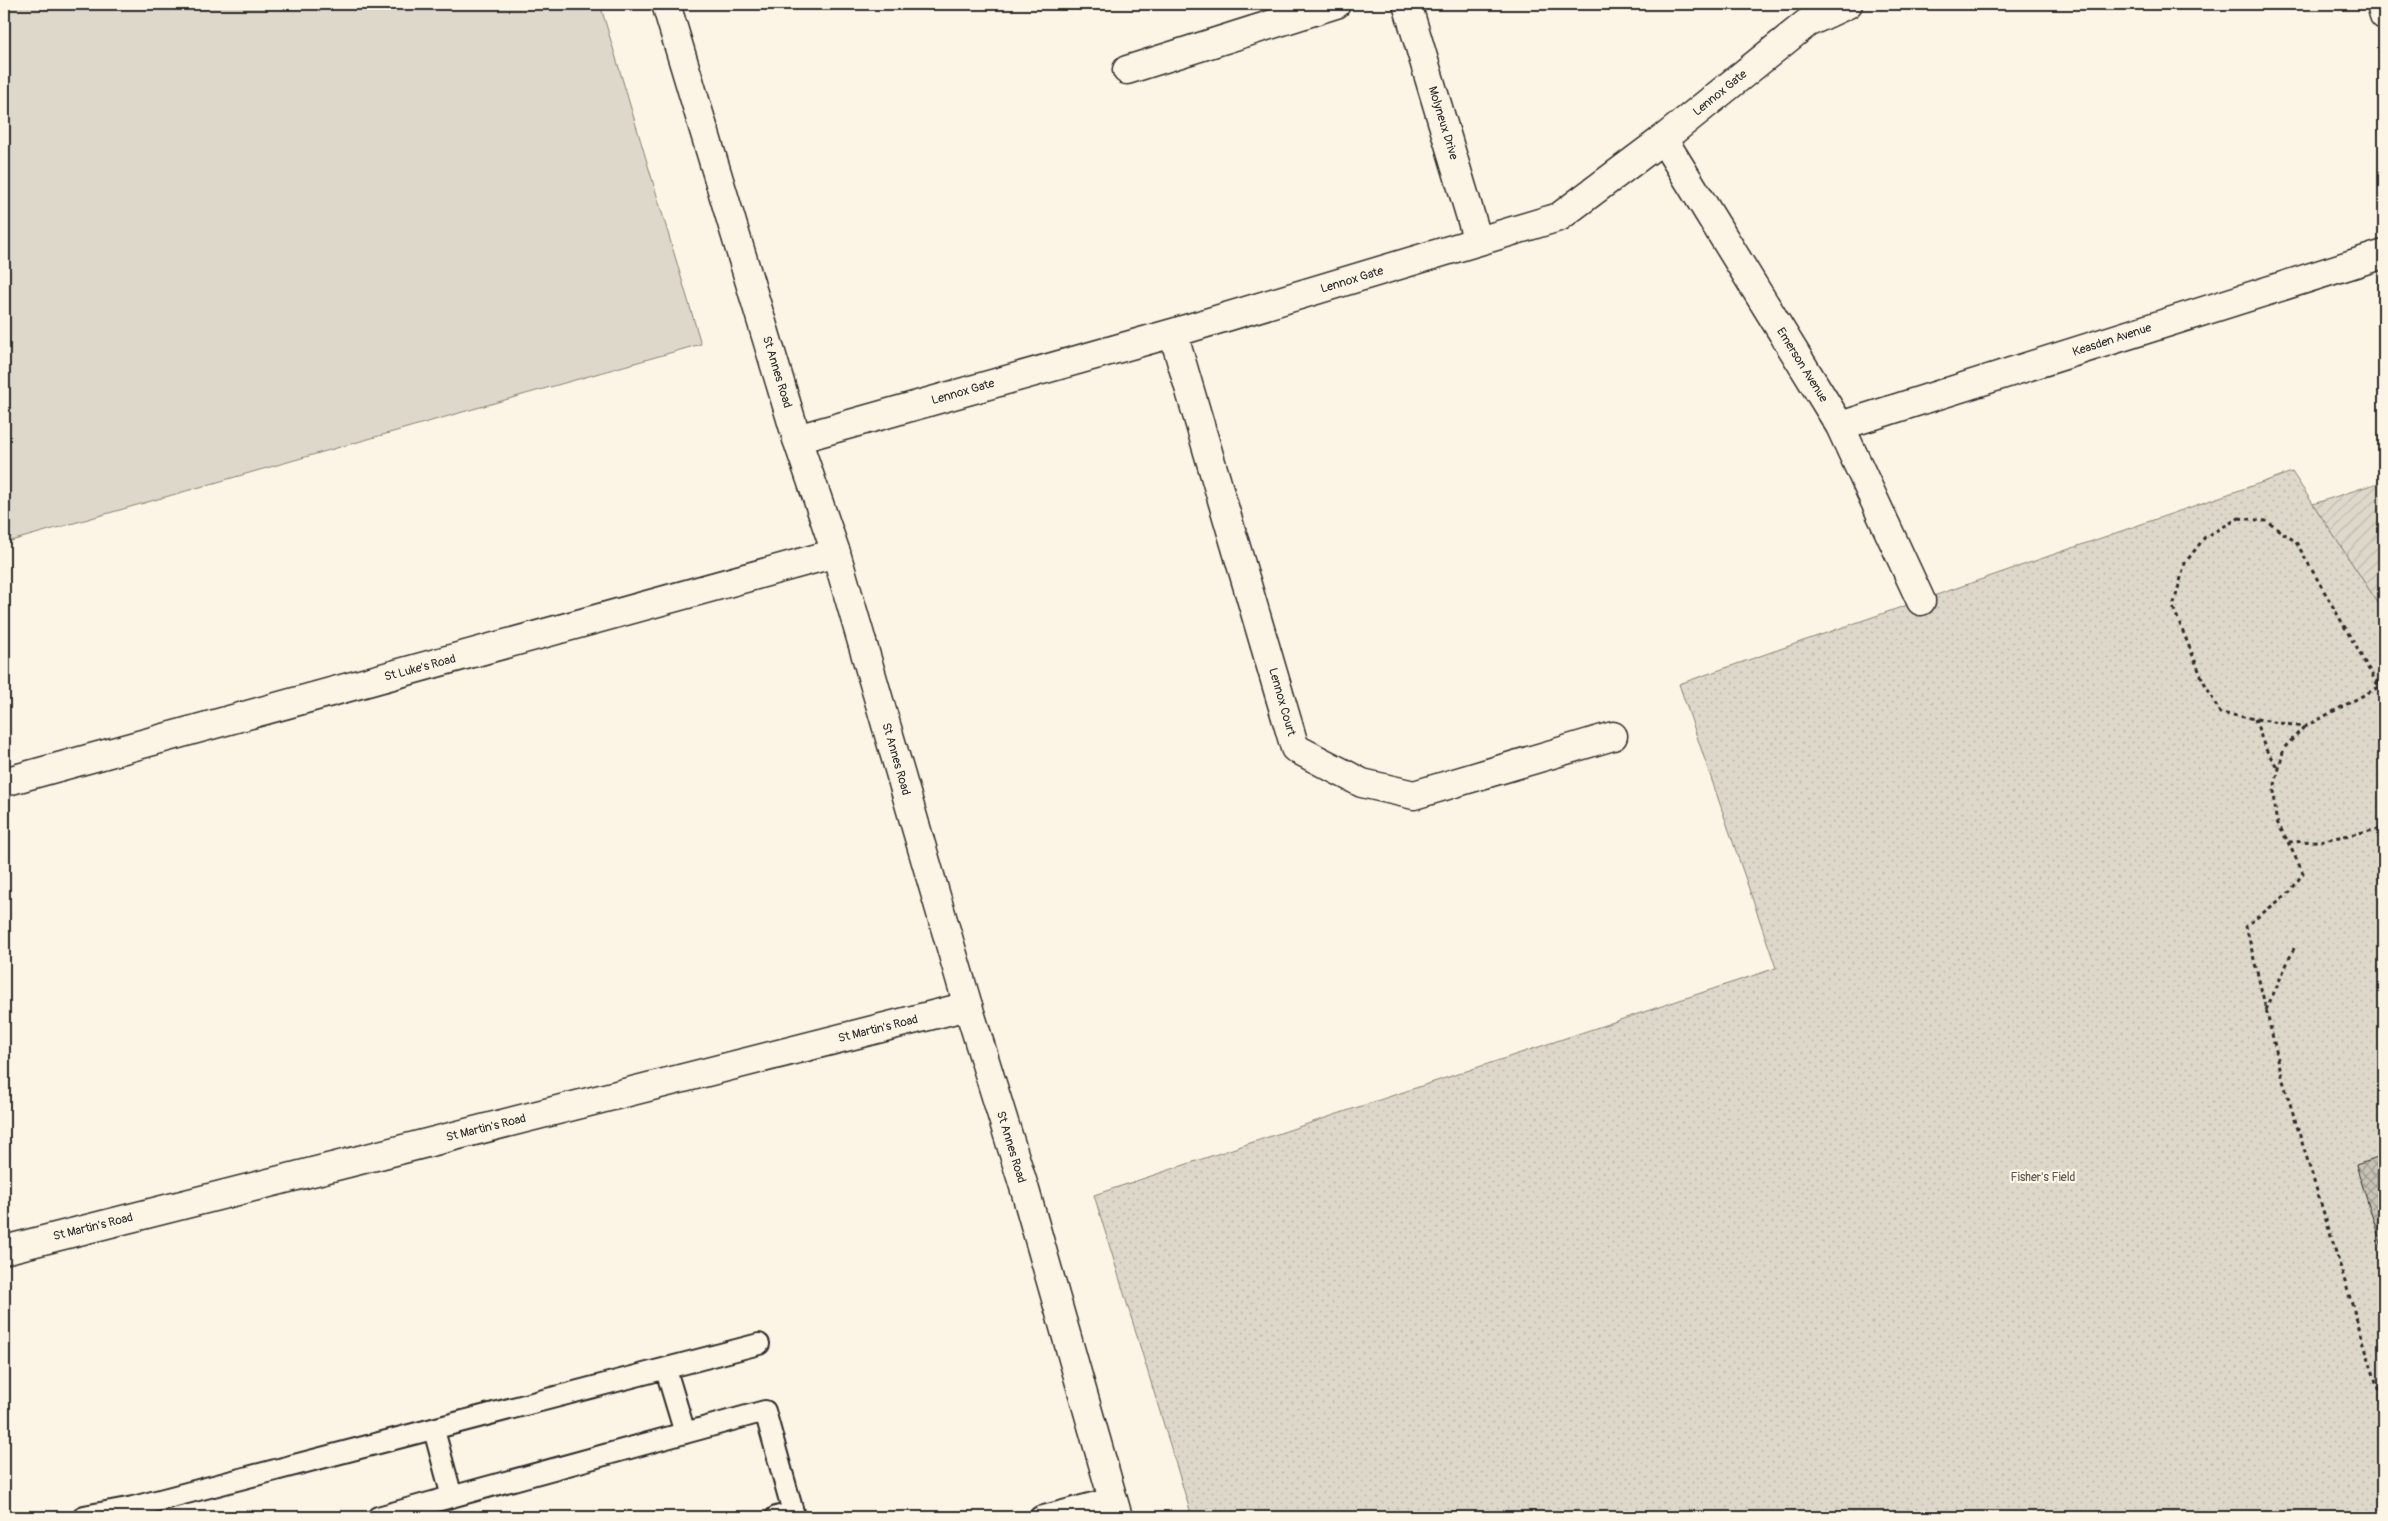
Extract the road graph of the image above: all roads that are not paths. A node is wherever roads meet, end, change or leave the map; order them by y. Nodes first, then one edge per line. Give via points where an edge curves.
1 (666, 4) edge
2 (1336, 4) edge
3 (1407, 4) edge
4 (1848, 4) edge
5 (2381, 4) edge
6 (2384, 15) edge
7 (1127, 70) dead end
8 (1663, 139) junction
9 (1478, 242) junction
10 (2384, 254) edge
11 (1173, 334) junction
12 (1840, 426) junction
13 (797, 438) junction
14 (836, 553) junction
15 (1920, 600) dead end
16 (1613, 736) dead end
17 (4, 782) edge
18 (968, 1006) junction
19 (4, 1250) edge
20 (759, 1344) dead end
21 (666, 1370) junction
22 (434, 1430) junction
23 (685, 1433) junction
24 (452, 1497) junction
25 (1115, 1507) edge
26 (131, 1512) edge
27 (83, 1517) edge
28 (378, 1517) edge
29 (776, 1517) edge
30 (1040, 1517) edge

1 - 13 street, St Annes Road
2 - 7 street
3 - 9 street, Molyneux Drive
4 - 8 street, Lennox Gate via 1807,22
5 - 6 street
8 - 9 street, Lennox Gate via 1559,217
8 - 12 street, Emerson Avenue
9 - 11 street, Lennox Gate
10 - 12 street, Keasden Avenue
11 - 13 street, Lennox Gate
11 - 16 street, Lennox Court via 1295,748 1362,783 1414,795
12 - 15 street, Emerson Avenue
13 - 14 street, St Annes Road
14 - 17 street, St Luke's Road
14 - 18 street, St Annes Road
18 - 19 street, St Martin's Road
18 - 25 street, St Annes Road via 1025,1190
20 - 21 lane
21 - 22 lane
21 - 23 lane
22 - 24 lane
22 - 26 lane
23 - 24 lane
23 - 29 lane via 765,1411 794,1512
24 - 28 lane
25 - 30 lane
26 - 27 lane

